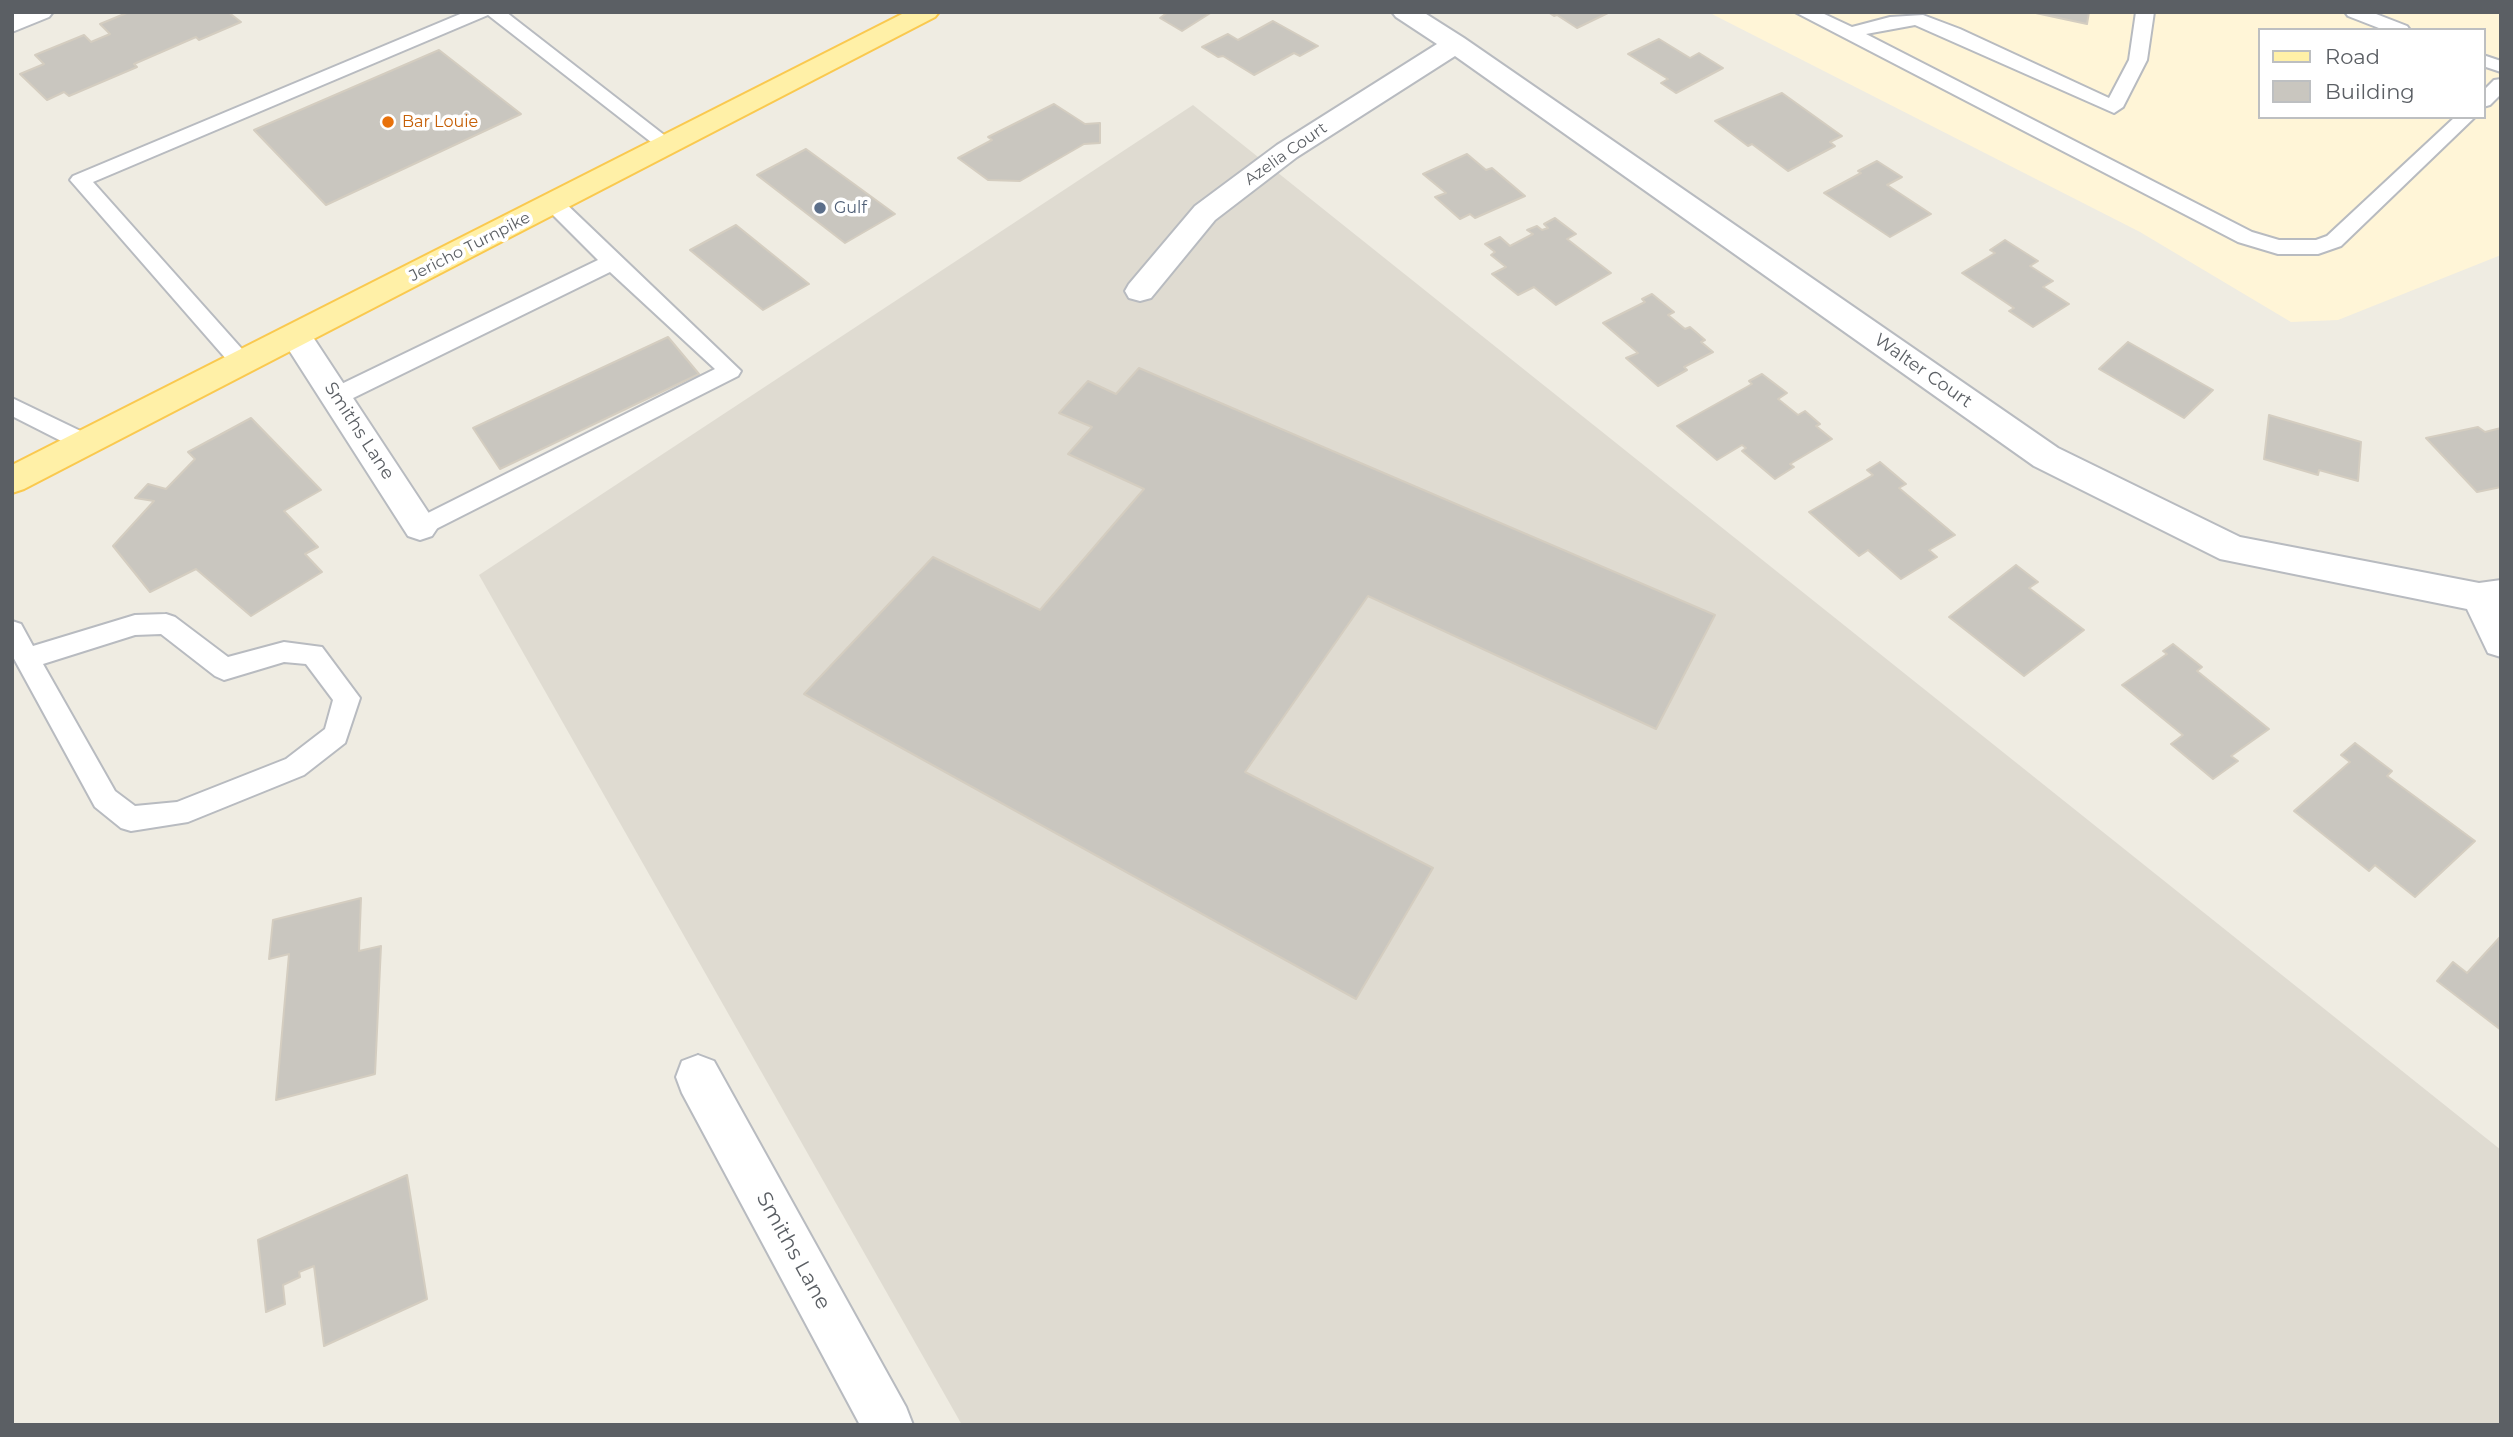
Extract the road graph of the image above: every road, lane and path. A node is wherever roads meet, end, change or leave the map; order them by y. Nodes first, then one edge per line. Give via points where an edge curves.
1 (40, 12) edge
2 (481, 12) edge
3 (495, 12) edge
4 (926, 12) edge
5 (1405, 12) edge
6 (1804, 12) edge
7 (2145, 12) edge
8 (2354, 12) edge
9 (12, 24) edge
10 (2396, 28) edge
11 (1850, 33) junction
12 (1455, 44) junction
13 (2501, 84) edge
14 (2485, 99) edge
15 (2464, 119) edge
16 (667, 145) junction
17 (554, 204) junction
18 (612, 262) junction
19 (1140, 291) dead end
20 (296, 336) junction
21 (242, 363) junction
22 (337, 396) junction
23 (12, 405) edge
24 (85, 443) junction
25 (12, 480) edge
26 (420, 527) joint
27 (2490, 596) edge
28 (12, 631) edge
29 (2501, 642) edge
30 (28, 658) junction
31 (698, 1077) dead end
32 (888, 1425) edge

1 - 9 street
2 - 21 lane via 80,180
3 - 16 lane
4 - 16 main road, Jericho Turnpike
5 - 12 street, Walter Court
6 - 11 lane
7 - 11 lane via 2138,60 2114,107 1917,19
8 - 10 lane
11 - 15 lane via 2245,237 2278,247 2318,247 2334,240
12 - 19 street, Azelia Court via 1287,151 1205,213
12 - 27 street, Walter Court via 2046,457 2233,549
13 - 14 lane
16 - 17 main road, Jericho Turnpike
17 - 18 lane
17 - 20 main road, Jericho Turnpike
18 - 22 lane
18 - 26 lane via 730,371
20 - 21 main road, Jericho Turnpike
20 - 22 street, Smiths Lane
21 - 24 main road, Jericho Turnpike
22 - 26 street, Smiths Lane
23 - 24 lane
24 - 25 main road, Jericho Turnpike
27 - 29 street
28 - 30 lane
30 - 30 lane via 105,799 131,819 178,814 295,767 336,734 347,698 313,654 284,652 224,669 166,624 135,625
31 - 32 street, Smiths Lane

